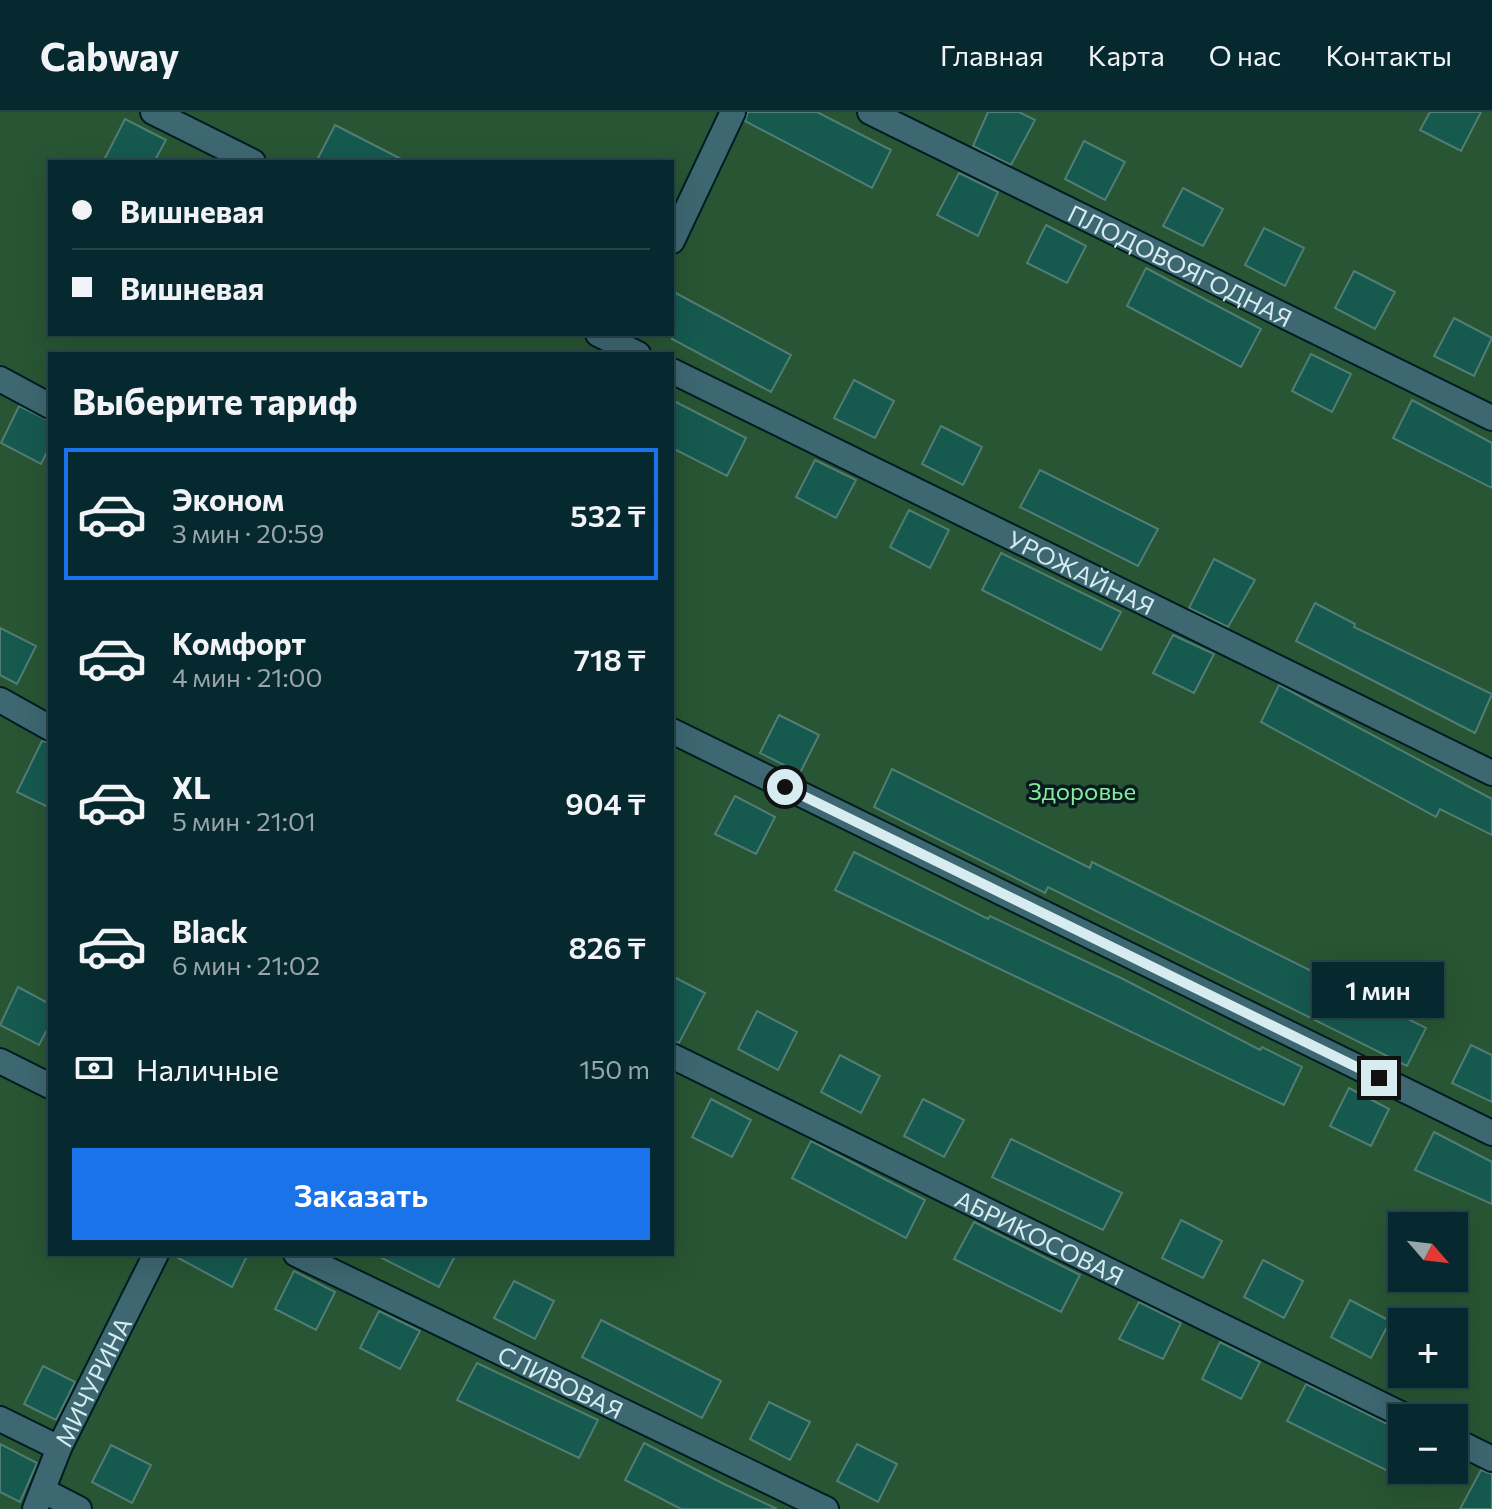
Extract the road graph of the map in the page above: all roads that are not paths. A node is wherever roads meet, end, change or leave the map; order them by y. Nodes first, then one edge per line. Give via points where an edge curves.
1 (153, 112) edge
2 (733, 112) edge
3 (870, 112) edge
4 (249, 160) edge
5 (674, 237) edge
6 (602, 336) edge
7 (626, 347) edge
8 (674, 372) edge
9 (0, 379) edge
10 (48, 405) edge
11 (1492, 418) edge
12 (0, 700) edge
13 (48, 727) edge
14 (674, 732) edge
15 (1492, 773) edge
16 (674, 1057) edge
17 (0, 1061) edge
18 (48, 1085) edge
19 (1492, 1133) edge
20 (155, 1256) edge
21 (300, 1256) edge
22 (1388, 1408) edge
23 (0, 1419) edge
24 (1468, 1447) edge
25 (59, 1448) junction
26 (1492, 1459) edge
27 (39, 1500) edge
28 (79, 1509) edge
29 (826, 1509) edge

1 - 4 street
2 - 5 street
3 - 11 street, ПЛОДОВОЯГОДНАЯ
6 - 7 street
8 - 15 street, УРОЖАЙНАЯ
9 - 10 street
12 - 13 street
14 - 19 street
16 - 22 street, АБРИКОСОВАЯ
17 - 18 street
20 - 25 street, МИЧУРИНА
21 - 29 street, СЛИВОВАЯ
23 - 25 street
24 - 26 street
25 - 27 street, МИЧУРИНА
27 - 28 street

